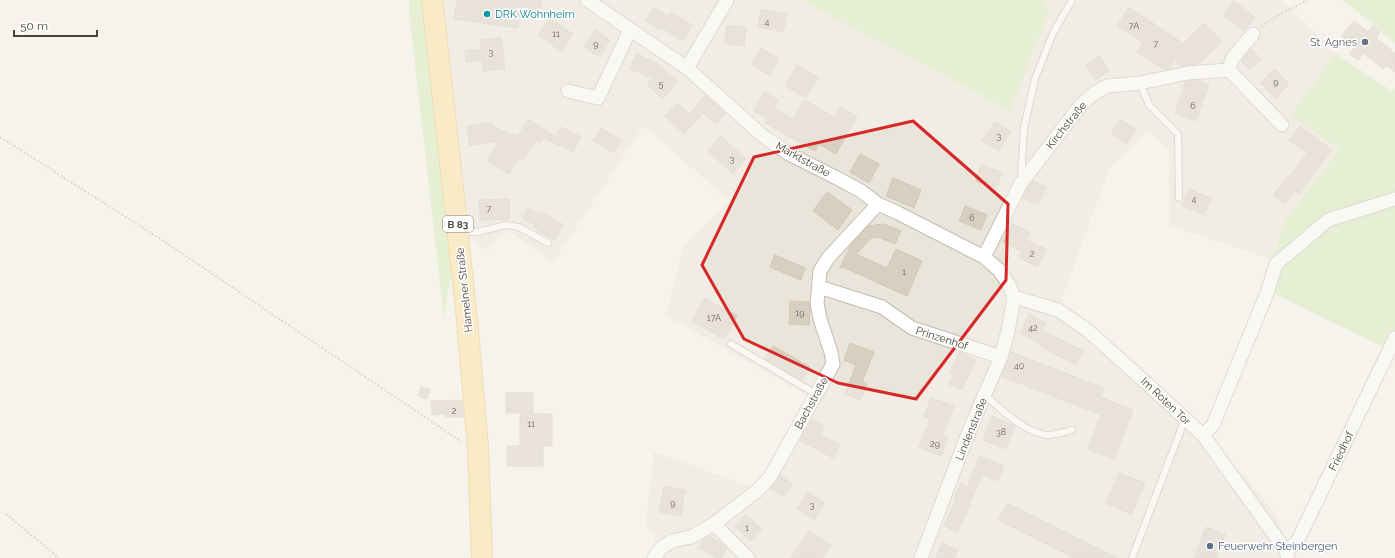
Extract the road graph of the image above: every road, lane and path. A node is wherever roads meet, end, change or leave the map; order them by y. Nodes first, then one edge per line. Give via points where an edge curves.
1 (432, 0) edge
2 (587, 0) edge
3 (727, 0) edge
4 (1072, 0) edge
5 (1307, 0) edge
6 (630, 30) junction
7 (1253, 34) joint
8 (687, 68) junction
9 (1229, 70) junction
10 (1140, 83) junction
11 (568, 91) dead end
12 (1282, 125) dead end
13 (0, 137) edge
14 (1021, 183) junction
15 (1179, 198) dead end
16 (1395, 199) edge
17 (878, 204) junction
18 (458, 231) junction
19 (548, 243) dead end
20 (984, 258) junction
21 (819, 287) junction
22 (1012, 291) junction
23 (1393, 342) edge
24 (731, 344) dead end
25 (1001, 357) junction
26 (816, 394) junction
27 (985, 394) junction
28 (1185, 419) junction
29 (1072, 430) dead end
30 (1203, 435) junction
31 (478, 448) junction
32 (6, 514) dead end
33 (714, 524) junction
34 (1287, 554) edge
35 (59, 558) edge
36 (482, 558) edge
37 (654, 558) edge
38 (748, 558) edge
39 (921, 558) edge
40 (1132, 558) edge

1 - 18 main road, Hamelner Straße / B 83
2 - 6 street, Marktstraße
3 - 8 street
4 - 14 lane via 1053,33 1035,79 1024,128
5 - 7 path via 1267,22
6 - 8 street, Marktstraße
6 - 11 street via 598,98
7 - 9 street via 1232,59
8 - 17 street, Marktstraße via 764,137 789,154 861,191
9 - 10 street, Kirchstraße via 1188,73
9 - 12 street
10 - 14 street, Kirchstraße via 1107,86 1093,94 1080,106
10 - 15 lane via 1149,106 1178,134
13 - 31 path via 165,242 461,442
14 - 20 street, Kirchstraße
16 - 30 street via 1328,220 1276,264 1267,293 1213,425
17 - 20 street, Marktstraße
17 - 21 street, Bachstraße via 828,258 820,271
18 - 19 lane via 477,232 506,225 519,227
18 - 31 main road, Hamelner Straße / B 83
20 - 22 street, Marktstraße via 999,270
21 - 25 street, Prinzenhof via 882,307 912,328
21 - 26 street, Bachstraße via 817,302 820,319 833,364
22 - 25 street, Lindenstraße via 1008,331
22 - 28 street, Im Roten Tor via 1058,310 1081,326
23 - 34 street, Friedhof via 1297,542
24 - 26 lane
25 - 27 street, Lindenstraße
26 - 33 street, Bachstraße via 770,478
27 - 29 lane via 1018,422 1040,434 1049,435
27 - 39 street, Lindenstraße
28 - 30 street, Im Roten Tor
28 - 40 lane
30 - 34 street, Im Roten Tor
31 - 36 main road, Hamelner Straße / B 83
32 - 35 path
33 - 37 street, Bachstraße via 691,537 672,541 661,548
33 - 38 street

